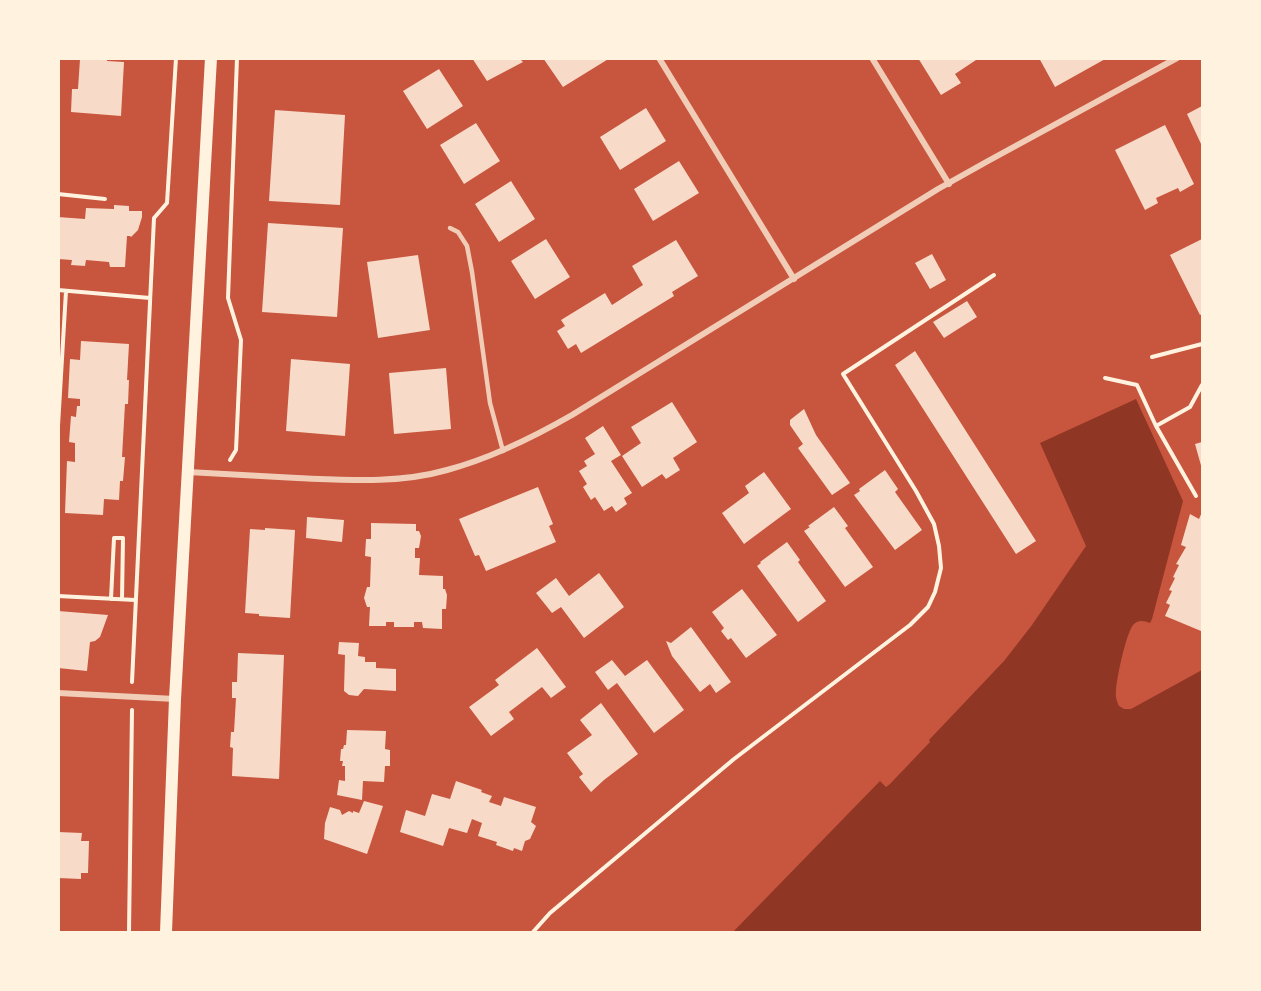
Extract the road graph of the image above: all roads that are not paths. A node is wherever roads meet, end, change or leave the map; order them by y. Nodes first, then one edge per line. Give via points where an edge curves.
1 (211, 58) edge
2 (659, 58) edge
3 (872, 58) edge
4 (1177, 58) edge
5 (949, 184) junction
6 (450, 228) dead end
7 (794, 279) junction
8 (503, 452) junction
9 (187, 472) junction
10 (58, 693) edge
11 (174, 699) junction
12 (166, 933) edge

1 - 9 main road
2 - 7 street
3 - 5 street
4 - 5 street
5 - 7 street
6 - 8 lane via 458,232 467,246 490,403
7 - 8 street via 572,415
8 - 9 street via 446,471 400,479
9 - 11 main road
10 - 11 street
11 - 12 main road

